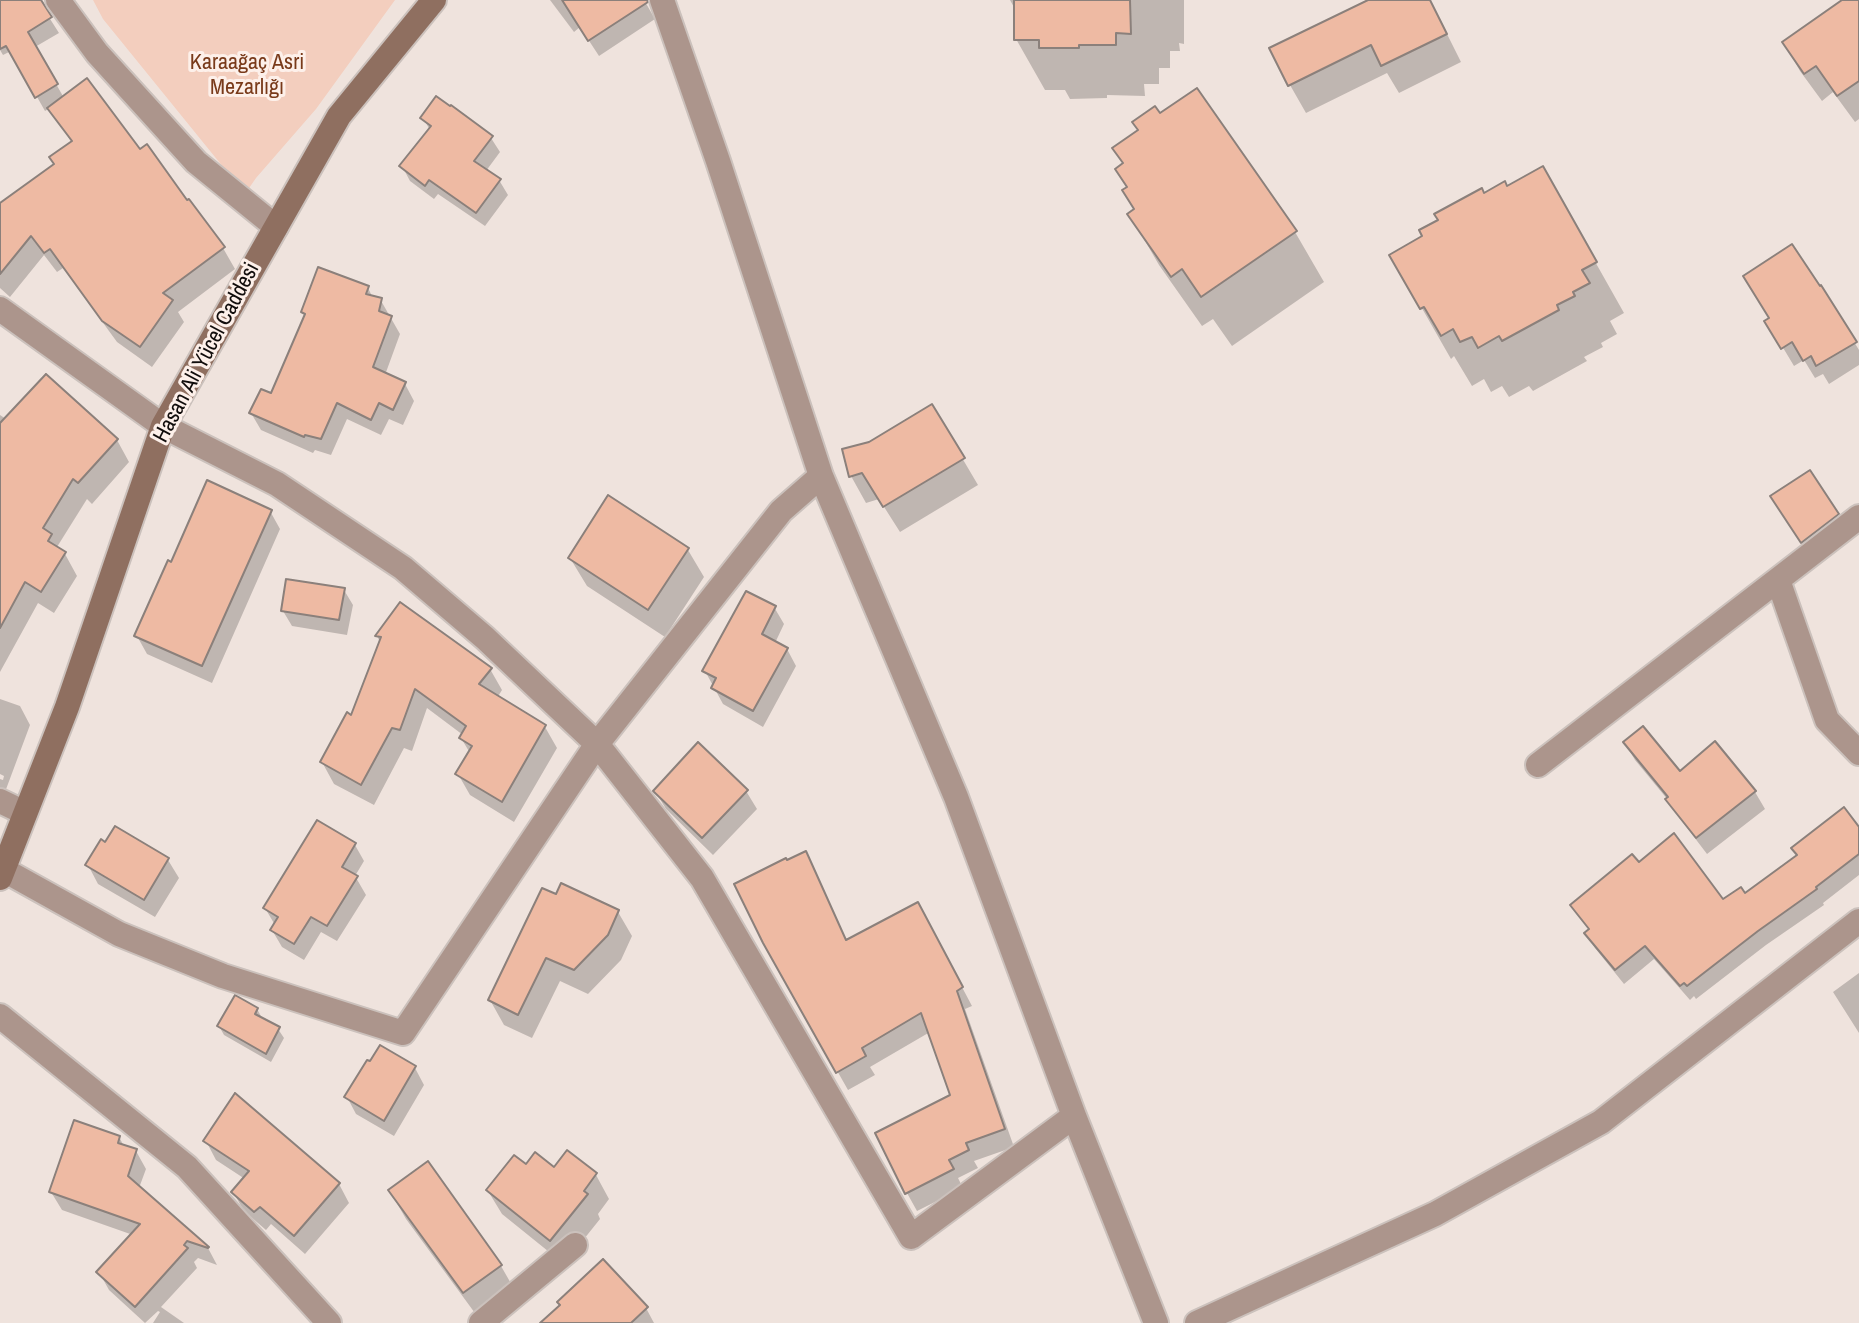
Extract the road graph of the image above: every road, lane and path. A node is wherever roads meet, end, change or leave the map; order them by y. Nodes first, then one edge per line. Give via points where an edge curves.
1 (58, 0) edge
2 (434, 0) edge
3 (662, 0) edge
4 (276, 227) junction
5 (0, 309) edge
6 (163, 426) junction
7 (821, 476) junction
8 (1859, 517) edge
9 (1778, 580) junction
10 (597, 744) junction
11 (1859, 753) edge
12 (1538, 765) dead end
13 (0, 801) edge
14 (25, 813) junction
15 (1, 873) edge
16 (1859, 921) edge
17 (0, 1016) edge
18 (1074, 1116) junction
19 (575, 1245) dead end
20 (329, 1323) edge
21 (481, 1323) edge
22 (1156, 1323) edge
23 (1197, 1323) edge

1 - 4 street via 97,53 196,162
2 - 4 street, Hasan Ali Yücel Caddesi via 339,116
3 - 7 street
4 - 6 street, Hasan Ali Yücel Caddesi
5 - 6 street
6 - 10 street via 277,484 403,568
6 - 14 street, Hasan Ali Yücel Caddesi
7 - 10 street via 781,511
7 - 18 street via 956,797
8 - 9 street
9 - 11 street via 1827,720
9 - 12 street
10 - 15 street via 403,1033 223,976 119,934
10 - 18 street via 702,878 911,1237
13 - 14 street
14 - 15 street, Hasan Ali Yücel Caddesi
16 - 23 street via 1601,1122 1435,1214
17 - 20 street via 187,1167
18 - 22 street
19 - 21 street

